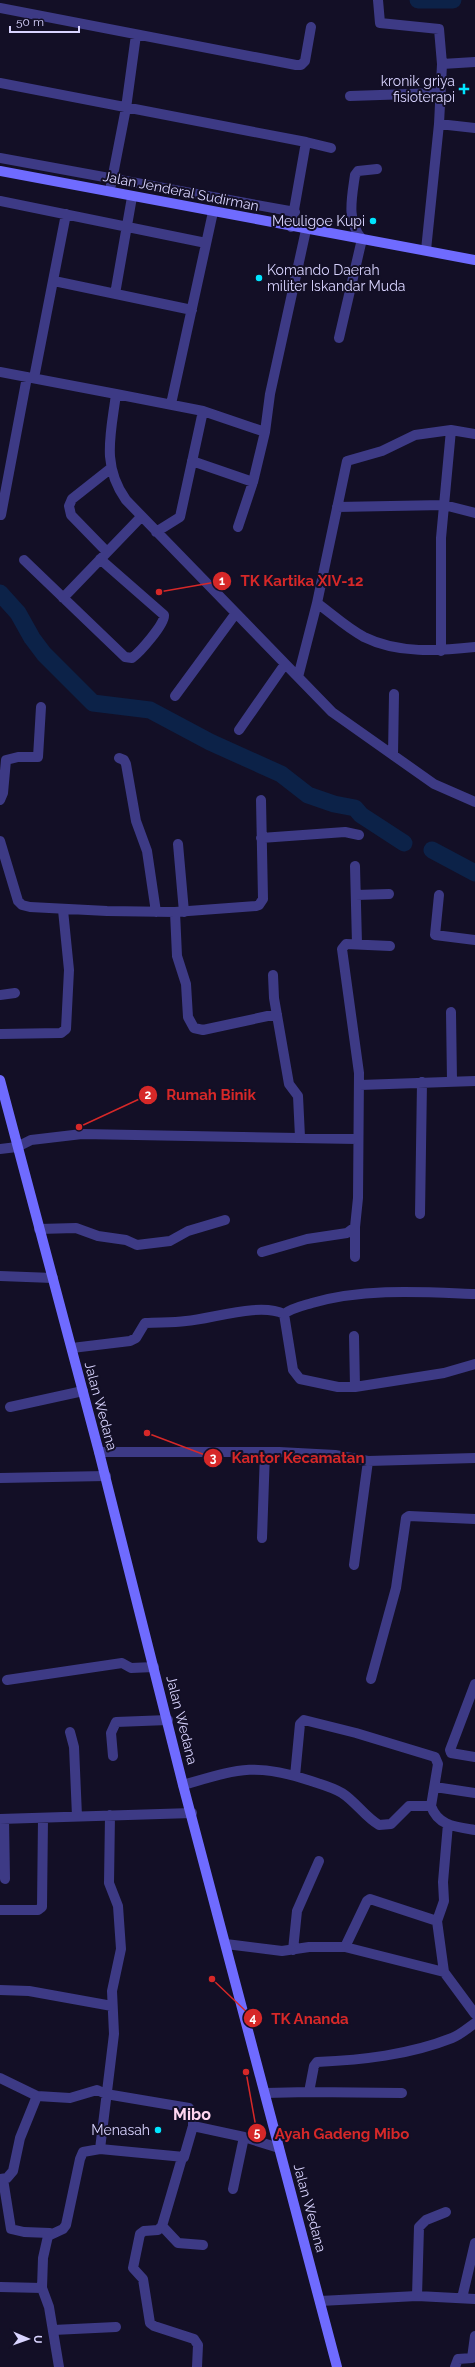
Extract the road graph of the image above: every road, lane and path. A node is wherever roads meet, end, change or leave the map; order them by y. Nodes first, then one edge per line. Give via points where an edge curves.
1 (378, 0) edge
2 (0, 8) edge
3 (311, 27) dead end
4 (136, 35) junction
5 (475, 62) edge
6 (442, 64) junction
7 (0, 83) edge
8 (440, 93) junction
9 (350, 96) dead end
10 (126, 108) junction
11 (439, 124) junction
12 (475, 128) edge
13 (306, 142) junction
14 (332, 148) dead end
15 (0, 158) edge
16 (377, 169) dead end
17 (0, 171) edge
18 (112, 179) junction
19 (109, 192) junction
20 (132, 197) junction
21 (0, 201) edge
22 (213, 212) junction
23 (294, 212) junction
24 (66, 214) junction
25 (127, 225) junction
26 (291, 226) junction
27 (306, 230) junction
28 (362, 240) junction
29 (206, 243) junction
30 (426, 250) junction
31 (475, 260) edge
32 (54, 281) junction
33 (115, 294) junction
34 (192, 310) junction
35 (339, 338) dead end
36 (0, 372) edge
37 (30, 378) junction
38 (116, 394) junction
39 (171, 404) junction
40 (202, 410) junction
41 (451, 430) junction
42 (265, 432) junction
43 (475, 434) edge
44 (192, 461) junction
45 (110, 469) junction
46 (253, 482) junction
47 (444, 505) junction
48 (337, 507) junction
49 (475, 513) edge
50 (1, 515) dead end
51 (141, 517) junction
52 (238, 527) dead end
53 (156, 532) junction
54 (103, 556) junction
55 (24, 560) dead end
56 (63, 598) junction
57 (317, 603) junction
58 (236, 613) junction
59 (475, 647) edge
60 (441, 651) junction
61 (285, 664) junction
62 (298, 677) junction
63 (394, 694) dead end
64 (175, 696) dead end
65 (41, 707) dead end
66 (239, 730) dead end
67 (393, 755) junction
68 (120, 758) dead end
69 (0, 800) edge
70 (261, 800) dead end
71 (475, 802) edge
72 (359, 835) dead end
73 (261, 838) junction
74 (0, 841) edge
75 (178, 844) dead end
76 (355, 866) dead end
77 (389, 894) dead end
78 (356, 895) junction
79 (439, 895) dead end
80 (63, 910) junction
81 (156, 912) junction
82 (179, 912) junction
83 (475, 940) edge
84 (357, 944) junction
85 (390, 946) dead end
86 (273, 975) dead end
87 (15, 993) dead end
88 (0, 995) edge
89 (452, 1012) dead end
90 (276, 1014) junction
91 (0, 1034) edge
92 (0, 1080) edge
93 (452, 1081) junction
94 (475, 1081) edge
95 (422, 1082) junction
96 (360, 1085) junction
97 (300, 1137) junction
98 (357, 1139) junction
99 (17, 1147) junction
100 (0, 1149) edge
101 (420, 1214) dead end
102 (225, 1220) dead end
103 (355, 1227) junction
104 (39, 1229) junction
105 (262, 1252) dead end
106 (355, 1257) dead end
107 (0, 1276) edge
108 (53, 1278) junction
109 (475, 1294) edge
110 (284, 1314) junction
111 (354, 1336) dead end
112 (72, 1348) junction
113 (475, 1364) edge
114 (355, 1388) junction
115 (83, 1391) junction
116 (10, 1407) dead end
117 (99, 1452) junction
118 (265, 1452) junction
119 (475, 1458) edge
120 (368, 1461) junction
121 (106, 1476) junction
122 (0, 1478) edge
123 (475, 1518) edge
124 (262, 1538) dead end
125 (354, 1564) dead end
126 (154, 1667) junction
127 (371, 1679) dead end
128 (7, 1680) dead end
129 (475, 1684) edge
130 (168, 1720) junction
131 (70, 1732) dead end
132 (451, 1753) junction
133 (113, 1756) dead end
134 (475, 1757) edge
135 (438, 1761) junction
136 (295, 1776) junction
137 (183, 1785) junction
138 (435, 1787) junction
139 (475, 1793) edge
140 (431, 1806) junction
141 (192, 1813) junction
142 (110, 1815) junction
143 (77, 1816) junction
144 (42, 1818) junction
145 (2, 1819) edge
146 (448, 1824) junction
147 (475, 1830) edge
148 (319, 1861) dead end
149 (5, 1879) dead end
150 (0, 1910) edge
151 (437, 1921) junction
152 (226, 1944) junction
153 (345, 1947) junction
154 (293, 1950) junction
155 (444, 1972) junction
156 (0, 1990) edge
157 (112, 2006) junction
158 (475, 2014) edge
159 (475, 2023) edge
160 (0, 2078) edge
161 (265, 2092) junction
162 (310, 2092) junction
163 (402, 2093) dead end
164 (106, 2094) junction
165 (37, 2096) junction
166 (193, 2126) junction
167 (244, 2137) junction
168 (279, 2148) junction
169 (100, 2149) junction
170 (182, 2158) junction
171 (2, 2179) edge
172 (233, 2189) dead end
173 (446, 2212) dead end
174 (162, 2226) junction
175 (50, 2233) junction
176 (475, 2243) edge
177 (203, 2245) dead end
178 (0, 2287) edge
179 (42, 2288) junction
180 (417, 2296) junction
181 (462, 2298) junction
182 (475, 2299) edge
183 (320, 2301) junction
184 (116, 2327) dead end
185 (53, 2330) junction
186 (475, 2336) edge
187 (59, 2367) edge
188 (197, 2367) edge
189 (337, 2367) edge
190 (455, 2367) edge

1 - 6 street via 378,19 381,23 439,29
2 - 4 street
3 - 4 street via 305,61 299,65
4 - 10 street
5 - 6 street
6 - 8 street
7 - 10 street
8 - 9 street
8 - 11 street
10 - 13 street
10 - 18 street
11 - 12 street
11 - 30 street
13 - 14 street
13 - 23 street
15 - 18 street
16 - 28 street via 358,171 355,175 351,215 353,226
17 - 19 street, Jalan Jenderal Sudirman
18 - 19 street
18 - 23 street
19 - 20 street, Jalan Jenderal Sudirman
20 - 22 street, Jalan Jenderal Sudirman
20 - 25 street
21 - 24 street
22 - 26 street, Jalan Jenderal Sudirman
22 - 29 street
23 - 26 street
24 - 25 street
24 - 32 street
25 - 29 street
25 - 33 street
26 - 27 street, Jalan Jenderal Sudirman
27 - 28 street, Jalan Jenderal Sudirman
27 - 42 street via 270,394
28 - 30 street, Jalan Jenderal Sudirman
28 - 35 street
29 - 34 street
30 - 31 street, Jalan Jenderal Sudirman
32 - 33 street
32 - 37 street
33 - 34 street
34 - 39 street
36 - 37 street
37 - 38 street
37 - 50 street
38 - 39 street
38 - 45 street via 109,447
39 - 40 street
40 - 42 street
40 - 44 street
41 - 43 street
41 - 47 street
41 - 48 street via 415,435 382,451 348,460 344,467
42 - 46 street
44 - 46 street
44 - 53 street via 180,517
45 - 51 street via 117,488
45 - 54 street via 72,499 69,506 70,515
46 - 52 street
47 - 48 street
47 - 49 street
47 - 60 street via 440,563
48 - 57 street
51 - 53 street
51 - 54 street
53 - 58 street
54 - 56 street
54 - 56 street via 164,615 162,622 135,655 130,658 124,657
55 - 56 street
57 - 60 street via 356,633 369,639 404,648
57 - 62 street
58 - 61 street
58 - 64 street
59 - 60 street
61 - 62 street
61 - 66 street
62 - 67 street via 332,712
63 - 67 street
65 - 69 street via 38,757 6,760
67 - 71 street via 434,784
68 - 81 street via 126,764 136,821 147,851
70 - 73 street
72 - 73 street via 345,832
73 - 82 street via 263,898 260,904
74 - 80 street via 20,904
75 - 82 street
76 - 78 street
77 - 78 street
78 - 84 street
79 - 83 street via 435,935
80 - 81 street
80 - 91 street via 69,970 66,1029 61,1033
81 - 82 street
82 - 90 street via 177,956 186,984 188,1017 194,1028 203,1030
84 - 85 street
84 - 96 street via 344,945 341,953
86 - 90 street
87 - 88 street
89 - 93 street
90 - 97 street via 289,1084 298,1096
92 - 99 street, Jalan Wedana
93 - 94 street
93 - 95 street
95 - 96 street
95 - 101 street
96 - 98 street
97 - 98 street
97 - 99 street via 82,1134 31,1140
98 - 103 street via 358,1198
99 - 100 street
99 - 104 street, Jalan Wedana
102 - 104 street via 188,1231 170,1241 137,1245 76,1228
103 - 105 street via 347,1233 307,1239
103 - 106 street
104 - 108 street, Jalan Wedana
107 - 108 street
108 - 112 street, Jalan Wedana
109 - 110 street via 353,1294 294,1308
110 - 112 street via 271,1310 253,1311 185,1321 145,1323 136,1338 130,1342
110 - 114 street via 295,1375 300,1379
111 - 114 street
112 - 115 street, Jalan Wedana
113 - 114 street via 444,1373
115 - 116 street
115 - 117 street, Jalan Wedana
117 - 118 street
117 - 121 street, Jalan Wedana
118 - 120 street via 335,1455
118 - 124 street
119 - 120 street
120 - 125 street
121 - 122 street
121 - 126 street, Jalan Wedana
123 - 127 street via 406,1518 395,1594
126 - 128 street via 131,1668 122,1663
126 - 130 street, Jalan Wedana
129 - 132 street via 450,1748
130 - 133 street via 116,1722 111,1733
130 - 137 street, Jalan Wedana
131 - 143 street via 74,1747
132 - 134 street
132 - 135 street
135 - 136 street via 425,1753 304,1720 300,1724
135 - 138 street
136 - 137 street via 267,1769 250,1769
136 - 140 street via 341,1793 375,1823 382,1826 391,1824 408,1806
137 - 141 street, Jalan Wedana
138 - 139 street
138 - 140 street
140 - 146 street via 436,1817
141 - 142 street
141 - 152 street, Jalan Wedana
142 - 143 street
142 - 157 street via 109,1883 118,1906 121,1940 119,1964 112,1991
143 - 144 street
144 - 145 street
144 - 150 street via 42,1907 38,1910
145 - 149 street
146 - 147 street
146 - 151 street via 444,1901
148 - 154 street via 297,1912
151 - 153 street via 370,1899
151 - 155 street
152 - 154 street via 277,1951
152 - 161 street, Jalan Wedana
153 - 154 street via 309,1947
153 - 155 street
155 - 158 street
156 - 157 street via 29,1991
157 - 164 street via 114,2034
159 - 162 street via 452,2038 400,2052 367,2059 317,2062 314,2066
160 - 165 street
161 - 162 street
161 - 168 street, Jalan Wedana
162 - 163 street
164 - 165 street via 93,2089 70,2098
164 - 166 street via 189,2108 193,2115
164 - 169 street
165 - 171 street via 20,2138 14,2168 10,2175
166 - 167 street
166 - 170 street via 187,2154
167 - 168 street
167 - 172 street
168 - 183 street, Jalan Wedana
169 - 170 street
169 - 175 street via 86,2150 81,2155 66,2225 63,2229
170 - 174 street
171 - 175 street via 11,2229
173 - 180 street via 426,2220 420,2227
174 - 177 street via 178,2243
174 - 188 street via 158,2230 144,2231 140,2234 133,2268 143,2279 150,2323 194,2339 198,2346
175 - 179 street via 45,2244
176 - 181 street
178 - 179 street
179 - 185 street
180 - 181 street
180 - 183 street
181 - 182 street
183 - 189 street, Jalan Wedana
184 - 185 street
185 - 187 street
186 - 190 street via 472,2358 458,2359

